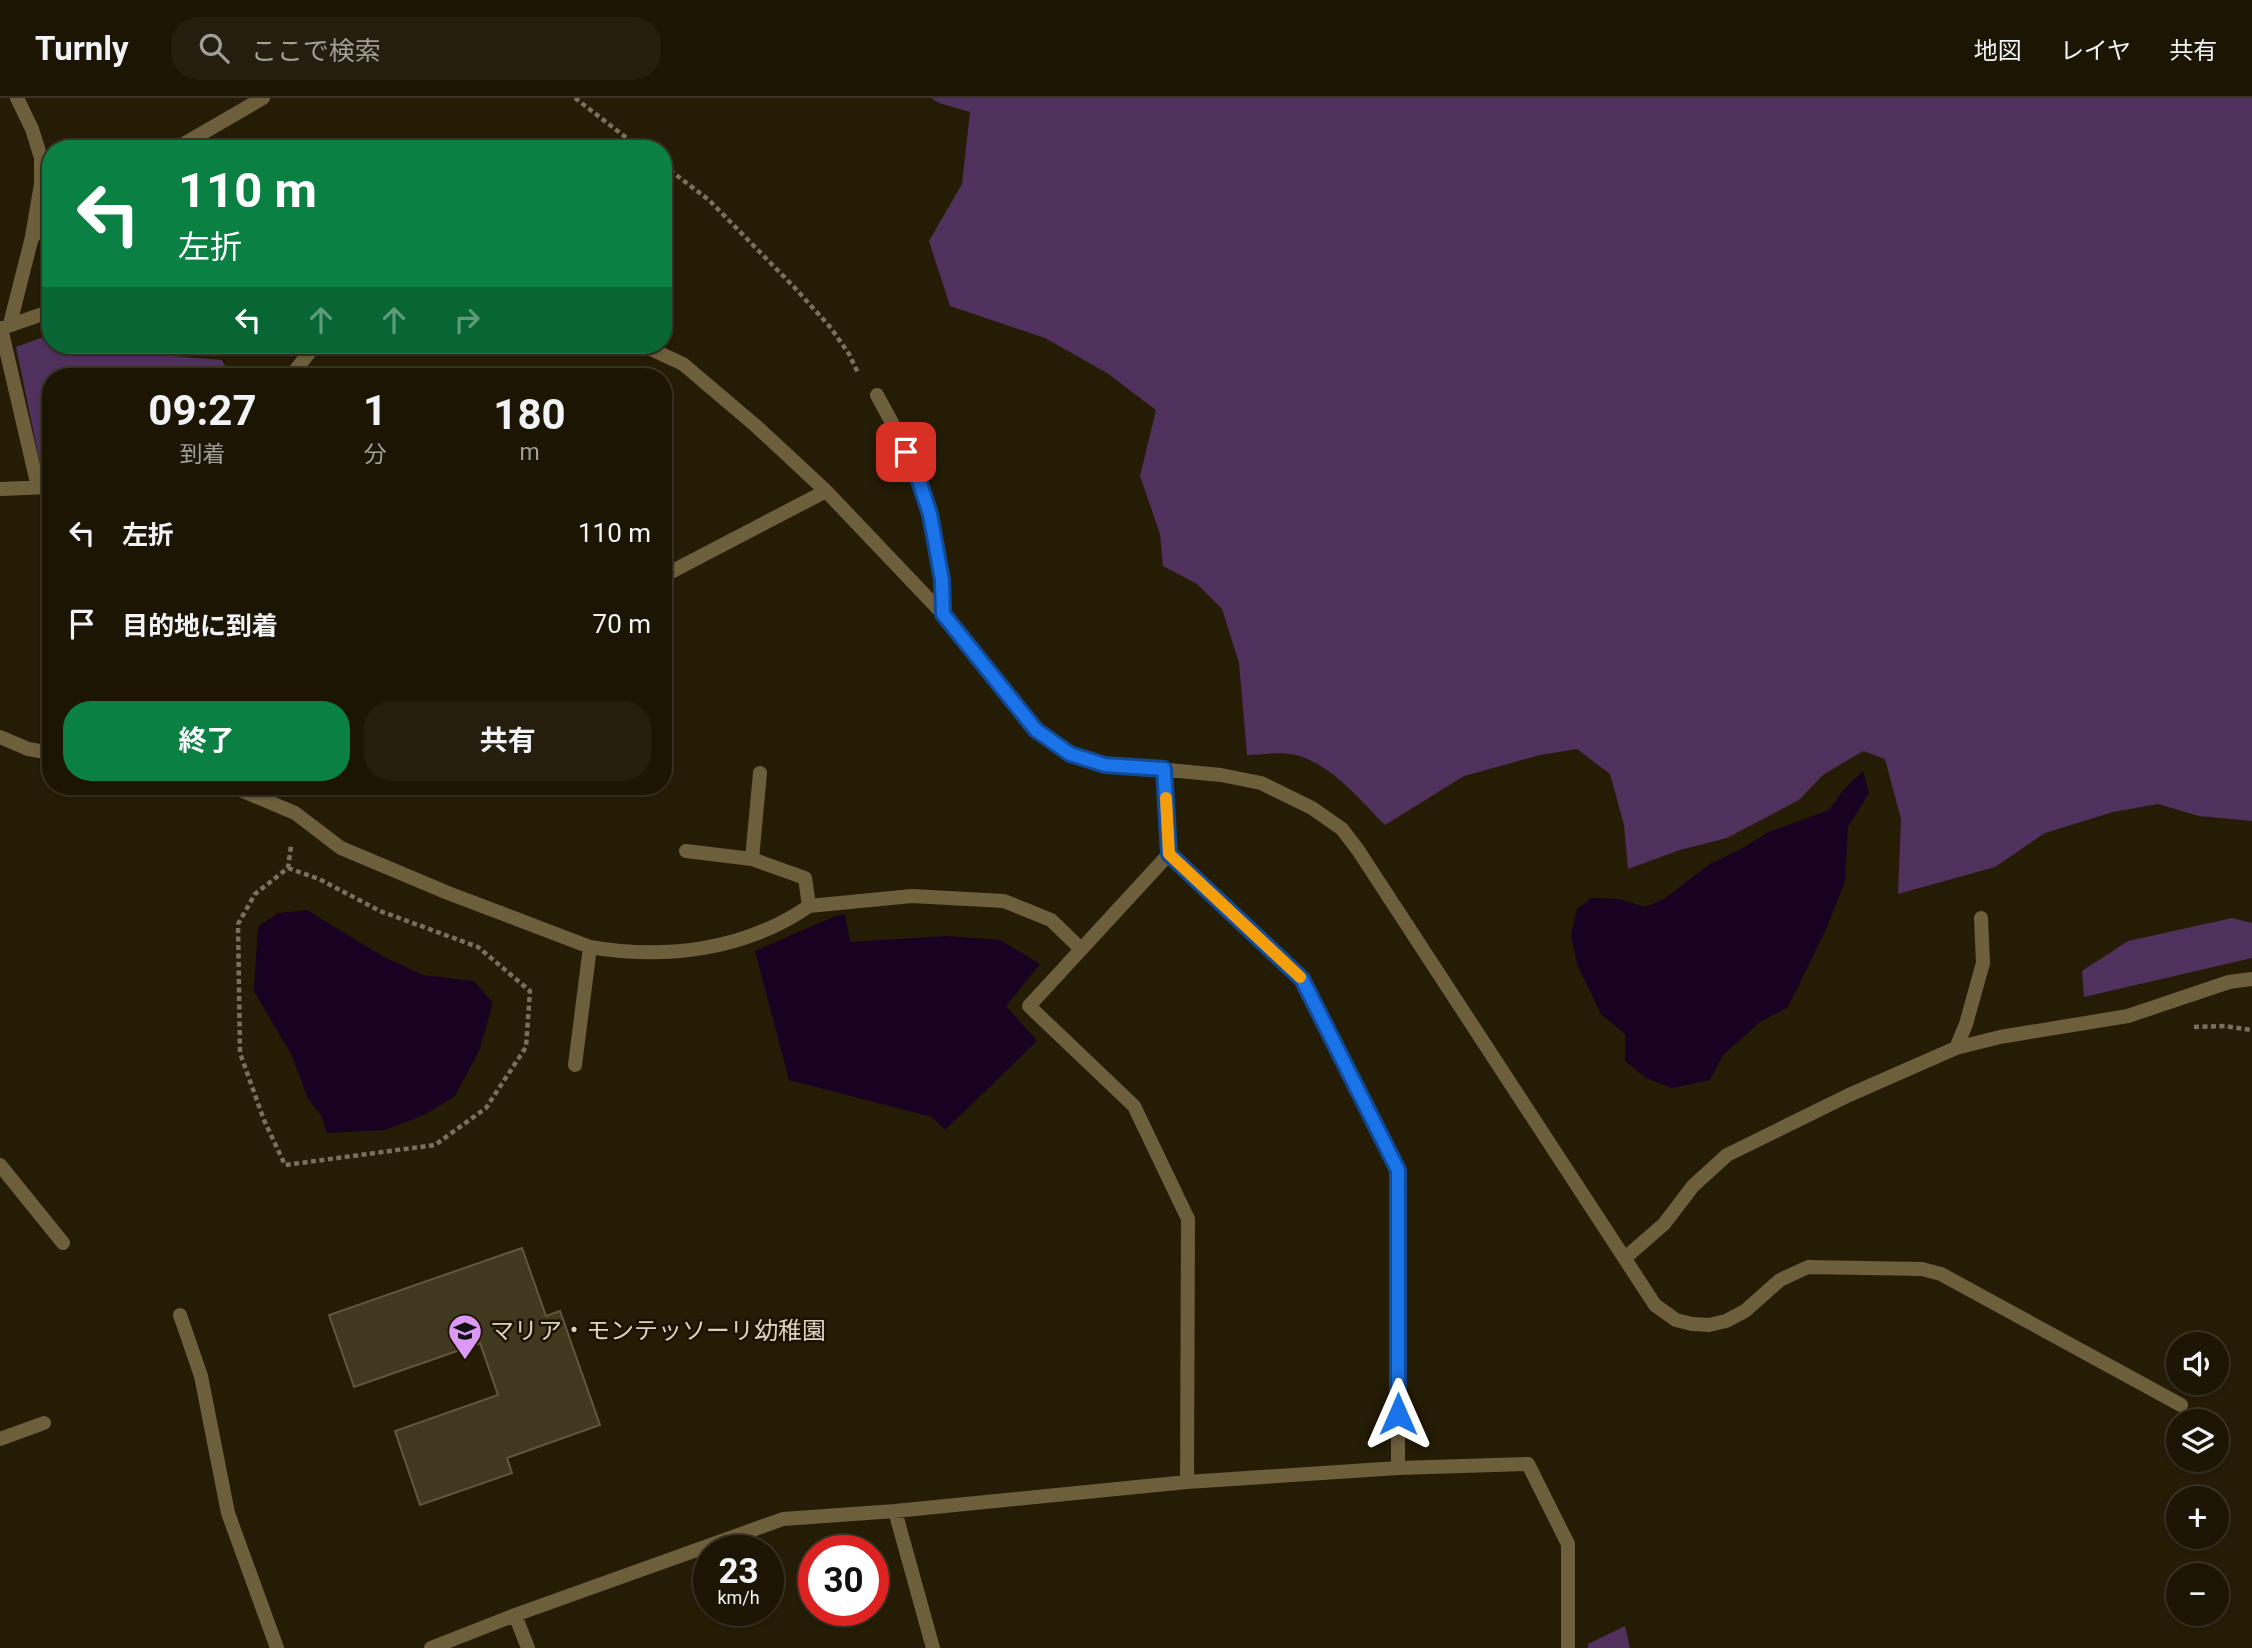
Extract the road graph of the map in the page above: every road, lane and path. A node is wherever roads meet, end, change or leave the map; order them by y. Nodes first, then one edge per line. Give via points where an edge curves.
1 (17, 98) edge
2 (263, 98) edge
3 (576, 98) edge
4 (191, 140) edge
5 (630, 140) edge
6 (672, 172) edge
7 (42, 230) edge
8 (32, 237) junction
9 (42, 314) edge
10 (4, 327) edge
11 (308, 354) edge
12 (661, 354) edge
13 (297, 368) edge
14 (877, 395) joint
15 (42, 479) edge
16 (42, 487) edge
17 (0, 489) edge
18 (826, 491) junction
19 (672, 571) edge
20 (943, 614) junction
21 (0, 737) edge
22 (42, 751) edge
23 (1164, 769) junction
24 (760, 773) dead end
25 (252, 795) edge
26 (295, 814) junction
27 (685, 851) dead end
28 (1169, 854) junction
29 (751, 859) junction
30 (288, 868) junction
31 (809, 906) junction
32 (1981, 918) dead end
33 (590, 947) junction
34 (1081, 949) junction
35 (2252, 979) edge
36 (1956, 1048) junction
37 (575, 1065) dead end
38 (0, 1165) edge
39 (63, 1243) dead end
40 (1625, 1258) junction
41 (180, 1315) dead end
42 (2181, 1405) dead end
43 (44, 1423) dead end
44 (0, 1439) edge
45 (1398, 1468) junction
46 (1188, 1482) junction
47 (895, 1511) junction
48 (515, 1615) junction
49 (277, 1648) edge
50 (431, 1648) edge
51 (528, 1648) edge
52 (933, 1648) edge
53 (1568, 1648) edge

1 - 8 street via 41,158
2 - 4 street
3 - 5 path
6 - 14 path via 709,200 795,288 849,354 868,394
7 - 8 street
8 - 10 street
9 - 10 street
10 - 15 street
11 - 13 street
12 - 18 street via 683,364
14 - 20 street via 916,472 930,514
16 - 17 street
18 - 19 street
18 - 20 street
20 - 23 street via 1036,730 1070,754 1105,765
21 - 22 street
23 - 28 street
23 - 40 street via 1261,783 1342,829
24 - 29 street
25 - 26 street
26 - 30 path
26 - 33 street via 341,848
27 - 29 street
28 - 34 street
28 - 45 street via 1302,979 1398,1170
29 - 31 street via 805,878
30 - 30 path via 255,894 238,923 240,1053 285,1165 435,1145 486,1108 526,1047 530,991 478,947 380,911
31 - 33 street via 742,940 669,953
31 - 34 street via 912,896 1004,901 1051,920
32 - 36 street via 1983,963
33 - 37 street
34 - 46 street via 1029,1006 1134,1106 1188,1219
35 - 36 street via 2229,982 2128,1016
36 - 40 street via 1727,1155 1693,1186 1664,1224
38 - 39 street
40 - 42 street via 1655,1305 1676,1320 1709,1325 1745,1311 1780,1280 1808,1267 1922,1269 1941,1274
41 - 49 street via 201,1376 228,1513
43 - 44 street
45 - 46 street
45 - 53 street via 1528,1464 1568,1544
46 - 47 street
47 - 48 street via 783,1519
47 - 52 street
48 - 50 street
48 - 51 street

